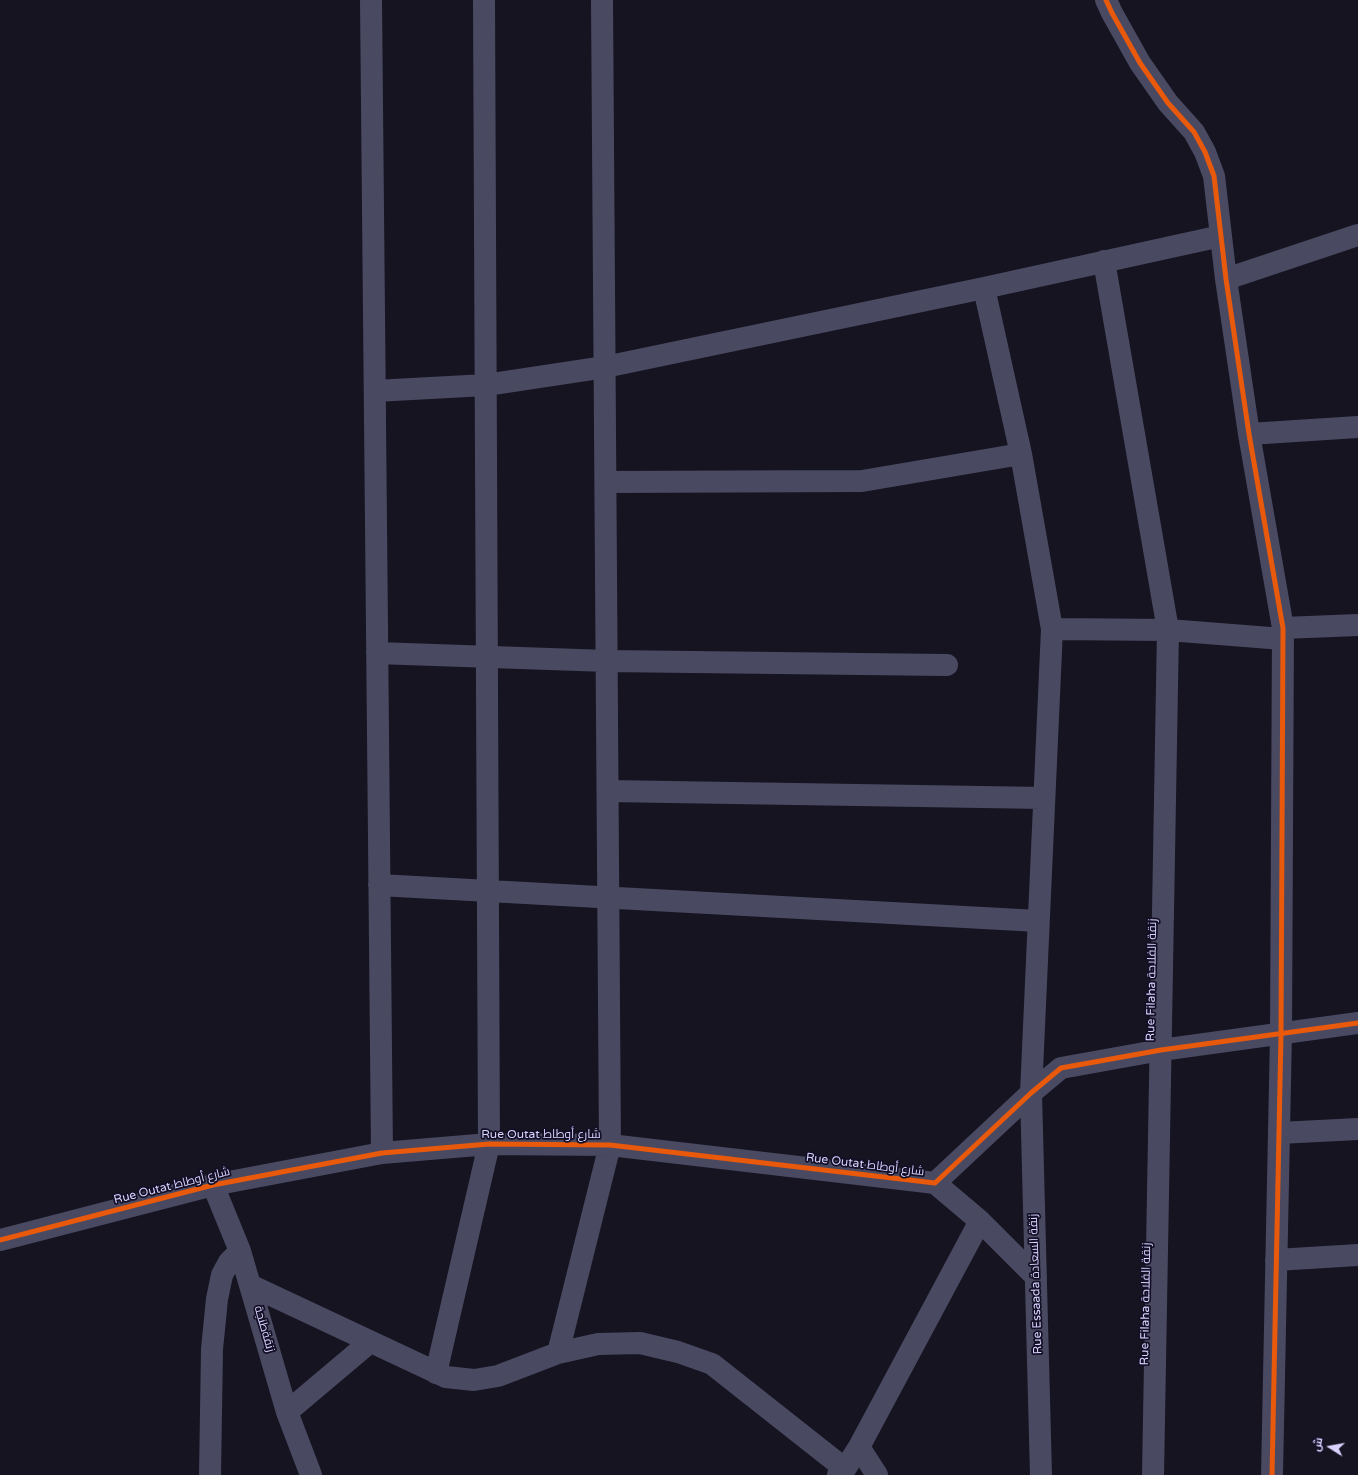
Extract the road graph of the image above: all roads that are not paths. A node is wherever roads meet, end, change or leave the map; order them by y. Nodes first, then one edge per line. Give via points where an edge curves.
1 (371, 0) edge
2 (484, 0) edge
3 (602, 0) edge
4 (1106, 0) edge
5 (1358, 235) edge
6 (1221, 236) junction
7 (1104, 261) junction
8 (1226, 278) junction
9 (984, 288) junction
10 (605, 367) junction
11 (486, 385) junction
12 (375, 391) junction
13 (1358, 427) edge
14 (1249, 434) junction
15 (1021, 454) junction
16 (606, 482) junction
17 (1358, 626) edge
18 (1052, 629) junction
19 (1168, 630) junction
20 (1283, 633) junction
21 (377, 654) junction
22 (487, 657) junction
23 (607, 662) junction
24 (947, 665) dead end
25 (608, 791) junction
26 (1044, 798) junction
27 (379, 885) junction
28 (488, 891) junction
29 (608, 898) junction
30 (1038, 921) junction
31 (1358, 1023) edge
32 (1281, 1034) junction
33 (1161, 1050) junction
34 (1031, 1093) junction
35 (1358, 1129) edge
36 (1279, 1133) junction
37 (489, 1144) junction
38 (610, 1145) junction
39 (382, 1153) junction
40 (935, 1183) junction
41 (213, 1185) junction
42 (980, 1221) junction
43 (0, 1240) edge
44 (240, 1251) junction
45 (1358, 1255) edge
46 (1276, 1260) junction
47 (1036, 1277) junction
48 (252, 1286) junction
49 (370, 1342) junction
50 (558, 1353) junction
51 (436, 1373) junction
52 (287, 1412) junction
53 (858, 1448) junction
54 (842, 1472) edge
55 (210, 1475) edge
56 (311, 1475) edge
57 (877, 1475) edge
58 (1042, 1475) edge
59 (1153, 1475) edge
60 (1272, 1475) edge

1 - 12 street
2 - 11 street
3 - 10 street
4 - 6 street via 1140,63 1168,103 1194,132 1206,152 1214,176
5 - 8 street
6 - 7 street
6 - 8 street
7 - 9 street
7 - 19 street, Rue Filaha زنقة الفلاحة
8 - 14 street
9 - 10 street
9 - 15 street, Rue Essaada زنقة السعادة
10 - 11 street
10 - 16 street
11 - 12 street
11 - 22 street
12 - 21 street
13 - 14 street
14 - 20 street
15 - 16 street via 862,481
15 - 18 street, Rue Essaada زنقة السعادة
16 - 23 street
17 - 20 street
18 - 19 street
18 - 26 street, Rue Essaada زنقة السعادة
19 - 20 street
19 - 33 street, Rue Filaha زنقة الفلاحة
20 - 32 street
21 - 22 street
21 - 27 street
22 - 23 street
22 - 28 street
23 - 24 street
23 - 25 street
25 - 26 street
25 - 29 street
26 - 30 street, Rue Essaada زنقة السعادة
27 - 28 street
27 - 39 street
28 - 29 street
28 - 37 street
29 - 30 street
29 - 38 street
30 - 34 street, Rue Essaada زنقة السعادة
31 - 32 street, Rue Outat شارع أوطاط
32 - 33 street, Rue Outat شارع أوطاط
32 - 36 street
33 - 34 street, Rue Outat شارع أوطاط via 1061,1068
33 - 59 street, Rue Filaha زنقة الفلاحة
34 - 40 street, Rue Outat شارع أوطاط
34 - 47 street, Rue Essaada زنقة السعادة
35 - 36 street
36 - 46 street
37 - 38 street, Rue Outat شارع أوطاط
37 - 39 street, Rue Outat شارع أوطاط
37 - 51 street
38 - 40 street, Rue Outat شارع أوطاط
38 - 50 street
39 - 41 street, Rue Outat شارع أوطاط
40 - 42 street
41 - 43 street, Rue Outat شارع أوطاط
41 - 44 street, زنقةطنجة
42 - 47 street
42 - 53 street
44 - 48 street, زنقةطنجة
44 - 55 street via 229,1262 222,1275 217,1298 212,1348
45 - 46 street
46 - 60 street
47 - 58 street, Rue Essaada زنقة السعادة
48 - 49 street
48 - 52 street, زنقةطنجة
49 - 51 street
49 - 52 street
50 - 51 street via 498,1376 474,1380 446,1377
50 - 54 street via 598,1344 640,1343 712,1364
52 - 56 street, زنقةطنجة
53 - 54 street
53 - 57 street

